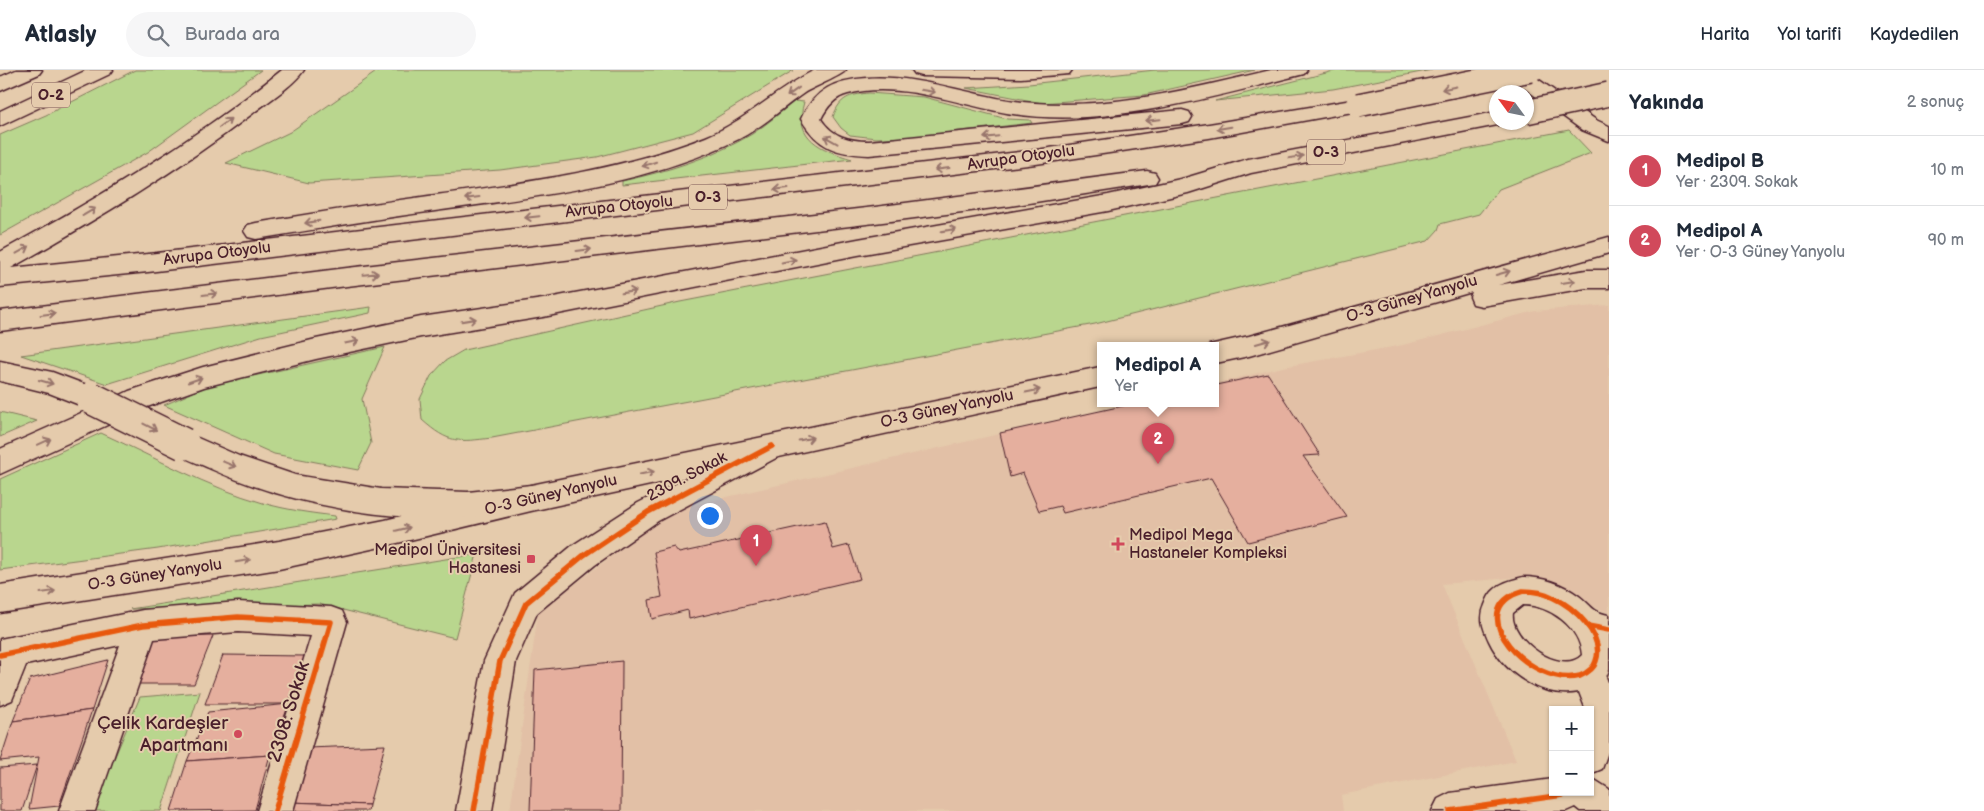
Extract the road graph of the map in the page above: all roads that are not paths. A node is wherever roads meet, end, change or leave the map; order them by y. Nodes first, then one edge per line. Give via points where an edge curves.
1 (32, 70) edge
2 (103, 70) edge
3 (294, 70) edge
4 (836, 70) edge
5 (930, 70) edge
6 (1062, 70) edge
7 (1297, 70) edge
8 (1512, 70) edge
9 (1531, 70) edge
10 (0, 85) edge
11 (1609, 94) edge
12 (1358, 105) junction
13 (1534, 110) edge
14 (0, 119) edge
15 (1489, 120) edge
16 (1589, 126) junction
17 (1609, 134) edge
18 (1609, 141) edge
19 (1248, 166) junction
20 (1609, 245) edge
21 (0, 263) edge
22 (56, 271) junction
23 (0, 278) edge
24 (1609, 279) edge
25 (1364, 312) junction
26 (0, 321) edge
27 (1219, 352) edge
28 (0, 371) edge
29 (1097, 378) edge
30 (772, 446) junction
31 (0, 462) edge
32 (531, 498) junction
33 (0, 599) edge
34 (143, 625) junction
35 (1599, 628) edge
36 (7, 653) edge
37 (1588, 672) junction
38 (0, 689) edge
39 (1606, 719) edge
40 (1593, 751) edge
41 (1556, 796) edge
42 (1589, 796) edge
43 (77, 811) edge
44 (275, 811) edge
45 (474, 811) edge
46 (1450, 811) edge
47 (1609, 811) edge

1 - 10 main road, O-2
2 - 14 main road, O-2
21 -> 3 main road via 122,192 203,139
4 -> 22 main road via 812,80 733,133 627,171 529,191 134,251
5 - 6 main road
12 -> 7 main road via 1276,106 853,149 832,142 817,131 811,119 817,104 830,93 871,85 901,86 996,106 1064,110 1178,97
8 - 16 main road
9 -> 12 main road, O-3, bridge
11 - 13 main road, bridge
12 -> 22 main road, Avrupa Otoyolu / O-3 via 1055,154 815,185
19 -> 15 main road, O-3
16 - 17 main road
16 - 18 main road
26 -> 19 main road, O-3 via 875,215
31 -> 19 main road via 138,399 203,377 316,349 969,226 1108,203 1188,185
25 -> 20 main road, O-3 Güney Yanyolu
22 - 23 main road, O-3
25 -> 24 main road via 1440,306 1528,288 1586,279
27 -> 25 main road, O-3 Güney Yanyolu
28 -> 32 main road, bridge via 52,383 91,398 231,465 295,487 381,502 468,505
30 -> 29 main road, O-3 Güney Yanyolu
32 -> 30 main road, O-3 Güney Yanyolu
30 - 45 main road, 2309. Sokak via 648,512 584,555 526,604 500,661
33 -> 32 main road, O-3 Güney Yanyolu via 279,555 385,534
34 - 36 main road
34 - 43 main road
34 - 44 main road, 2308. Sokak via 238,617 332,622
35 - 37 main road via 1596,661
35 - 37 main road via 1562,601 1545,593 1515,592 1504,598 1498,608 1497,621 1502,636 1526,663 1560,678 1576,678
36 - 38 main road
37 - 39 main road
39 - 40 main road
41 - 46 main road
42 - 47 main road

